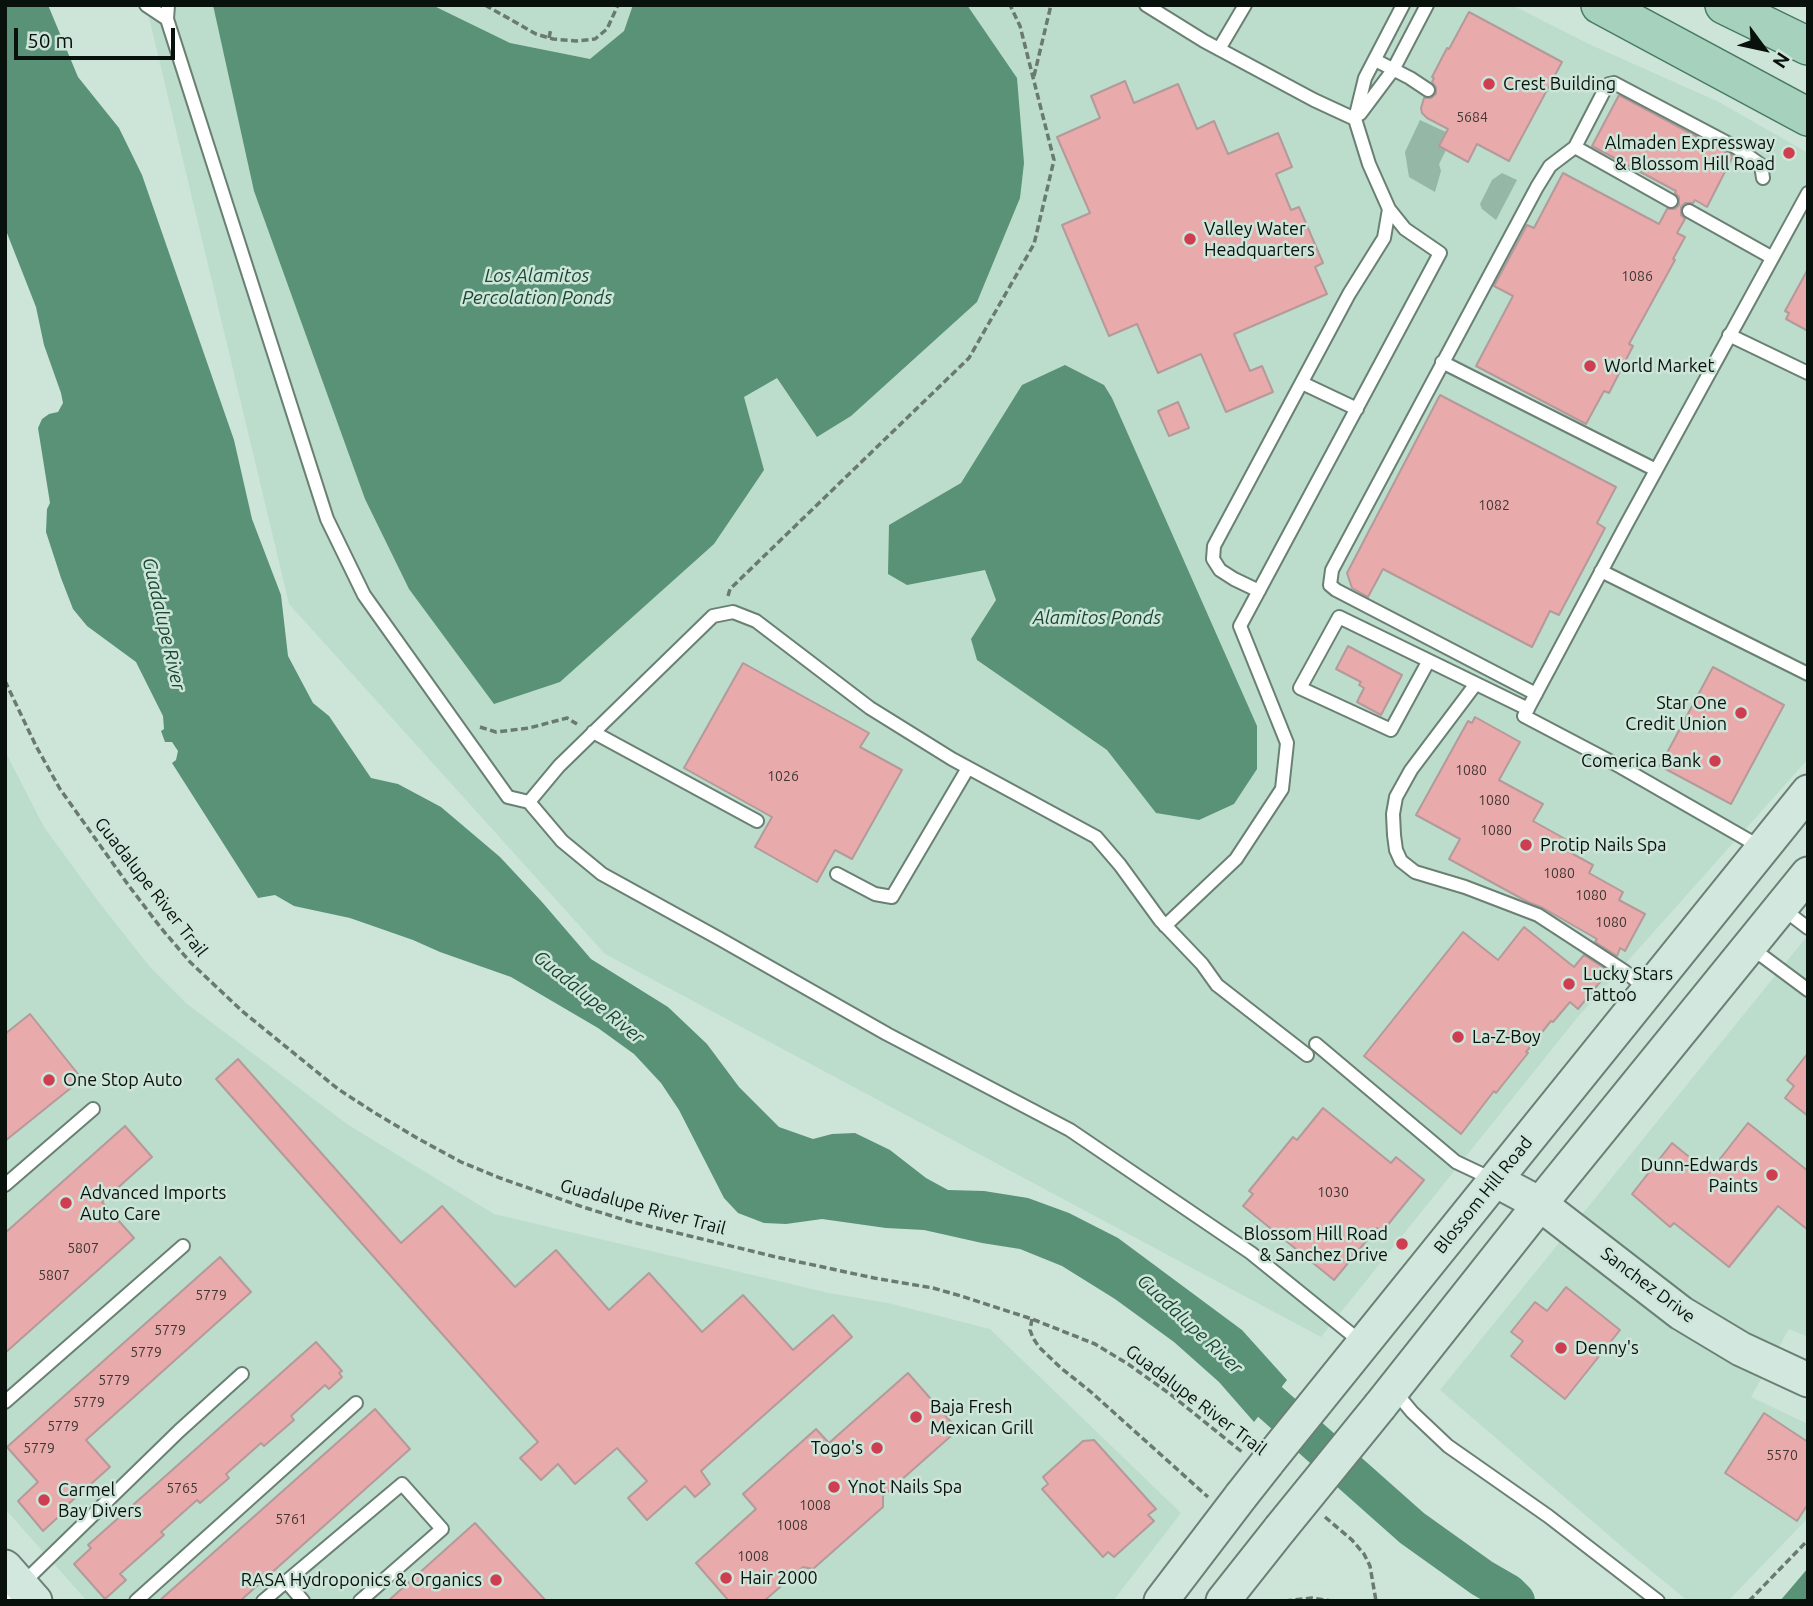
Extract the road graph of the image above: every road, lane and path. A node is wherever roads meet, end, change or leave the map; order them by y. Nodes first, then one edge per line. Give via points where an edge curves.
1 (146, 5) edge
2 (168, 5) edge
3 (485, 5) edge
4 (502, 5) edge
5 (618, 5) edge
6 (1010, 5) edge
7 (1051, 5) edge
8 (1146, 5) edge
9 (1245, 5) edge
10 (1403, 5) edge
11 (1427, 5) edge
12 (1600, 5) edge
13 (1724, 5) edge
14 (498, 13) junction
15 (167, 19) junction
16 (551, 29) dead end
17 (549, 38) junction
18 (1808, 46) edge
19 (1219, 49) junction
20 (1375, 60) junction
21 (1393, 70) junction
22 (1034, 78) junction
23 (1428, 90) dead end
24 (1808, 117) edge
25 (1355, 120) junction
26 (1575, 147) junction
27 (1763, 178) dead end
28 (1808, 193) edge
29 (1671, 201) dead end
30 (1389, 209) junction
31 (1689, 211) dead end
32 (1405, 229) junction
33 (1384, 239) junction
34 (1772, 257) junction
35 (1729, 335) junction
36 (1442, 362) junction
37 (1808, 373) edge
38 (1302, 383) junction
39 (1357, 409) junction
40 (1656, 470) junction
41 (1601, 571) junction
42 (1259, 591) junction
43 (720, 614) junction
44 (1428, 662) junction
45 (1808, 674) edge
46 (5, 681) edge
47 (1475, 685) junction
48 (1536, 694) junction
49 (1528, 709) junction
50 (451, 718) junction
51 (593, 732) junction
52 (968, 768) junction
53 (1808, 792) edge
54 (529, 802) junction
55 (757, 821) dead end
56 (1763, 848) junction
57 (837, 874) dead end
58 (1808, 874) edge
59 (1794, 912) edge
60 (1165, 926) junction
61 (1808, 928) edge
62 (1749, 946) junction
63 (1648, 990) junction
64 (1808, 990) edge
65 (93, 1109) dead end
66 (1496, 1180) junction
67 (5, 1185) edge
68 (1541, 1204) junction
69 (183, 1246) dead end
70 (1032, 1319) junction
71 (1354, 1356) junction
72 (242, 1374) dead end
73 (1808, 1380) edge
74 (1387, 1398) junction
75 (5, 1402) edge
76 (356, 1403) dead end
77 (1247, 1456) dead end
78 (1235, 1504) junction
79 (1324, 1516) dead end
80 (1808, 1540) edge
81 (286, 1581) junction
82 (18, 1588) edge
83 (1226, 1596) edge
84 (1304, 1600) edge
85 (136, 1601) edge
86 (263, 1601) edge
87 (303, 1601) edge
88 (360, 1601) edge
89 (1161, 1601) edge
90 (1285, 1601) edge
91 (1332, 1601) edge
92 (1376, 1601) edge
93 (1658, 1601) edge
94 (1749, 1601) edge

1 - 15 lane
2 - 15 lane
3 - 14 path
4 - 14 path
5 - 17 path via 607,29 595,39
6 - 22 path
7 - 22 path
8 - 19 lane
9 - 19 lane
10 - 20 lane
11 - 21 lane
12 - 24 main road
13 - 18 main road
14 - 17 path
15 - 50 lane via 327,519 364,595
16 - 17 path
19 - 25 lane
20 - 21 lane
20 - 25 lane via 1365,78
21 - 23 lane
21 - 25 lane
22 - 43 path via 1054,160 1034,244 969,358 730,589
25 - 30 lane
26 - 27 lane via 1604,91 1614,83 1754,158 1761,165
26 - 29 lane
26 - 36 lane via 1550,166 1537,187
28 - 34 lane
30 - 32 lane
30 - 33 lane
31 - 34 lane
32 - 33 lane
32 - 39 lane via 1440,253
33 - 38 lane
34 - 35 lane
35 - 37 lane
35 - 40 lane
36 - 40 lane
36 - 48 lane via 1332,570 1330,585
38 - 39 lane
38 - 42 lane via 1214,546 1213,559 1220,570
39 - 42 lane
40 - 41 lane
41 - 45 lane
41 - 48 lane
42 - 60 lane via 1240,626 1287,743 1282,789 1236,859
43 - 51 lane
43 - 52 lane via 733,612 756,621 870,708
44 - 44 lane via 1339,617 1300,688 1391,730
44 - 47 lane
46 - 70 path, Guadalupe River Trail via 60,789 190,962 242,1011 375,1114 461,1161 594,1211 776,1257 942,1291
47 - 49 lane
47 - 63 lane via 1396,797 1394,835 1401,861 1415,872 1538,915
48 - 49 lane
49 - 56 lane via 1524,716
50 - 51 path via 496,732 567,718
50 - 54 lane via 508,797
51 - 54 lane
51 - 55 lane
52 - 57 lane via 892,897 875,894
52 - 60 lane via 1096,837
53 - 56 main road, Blossom Hill Road
54 - 71 lane via 562,841 602,874 887,1034 1070,1130 1251,1253
56 - 63 main road, Blossom Hill Road
58 - 59 main road
59 - 61 lane
59 - 62 main road
60 - 66 lane via 1217,985 1312,1049 1456,1162
62 - 64 lane
62 - 68 main road
63 - 66 main road, Blossom Hill Road
65 - 67 lane
66 - 68 main road, Sanchez Drive
66 - 71 main road, Blossom Hill Road
68 - 73 main road, Sanchez Drive via 1681,1313 1741,1349
68 - 74 main road
69 - 75 lane
70 - 77 path, Guadalupe River Trail via 1095,1344 1128,1364
70 - 78 path via 1033,1338 1060,1368 1201,1493
71 - 78 main road, Blossom Hill Road, bridge
72 - 82 lane
74 - 83 main road, bridge
74 - 93 lane via 1412,1412 1448,1447
76 - 85 lane
78 - 83 main road via 1222,1573
78 - 89 main road, Blossom Hill Road
79 - 92 path via 1364,1554
80 - 94 path
81 - 86 lane
81 - 87 lane
81 - 88 lane via 402,1484 442,1529
84 - 90 path
84 - 91 path

